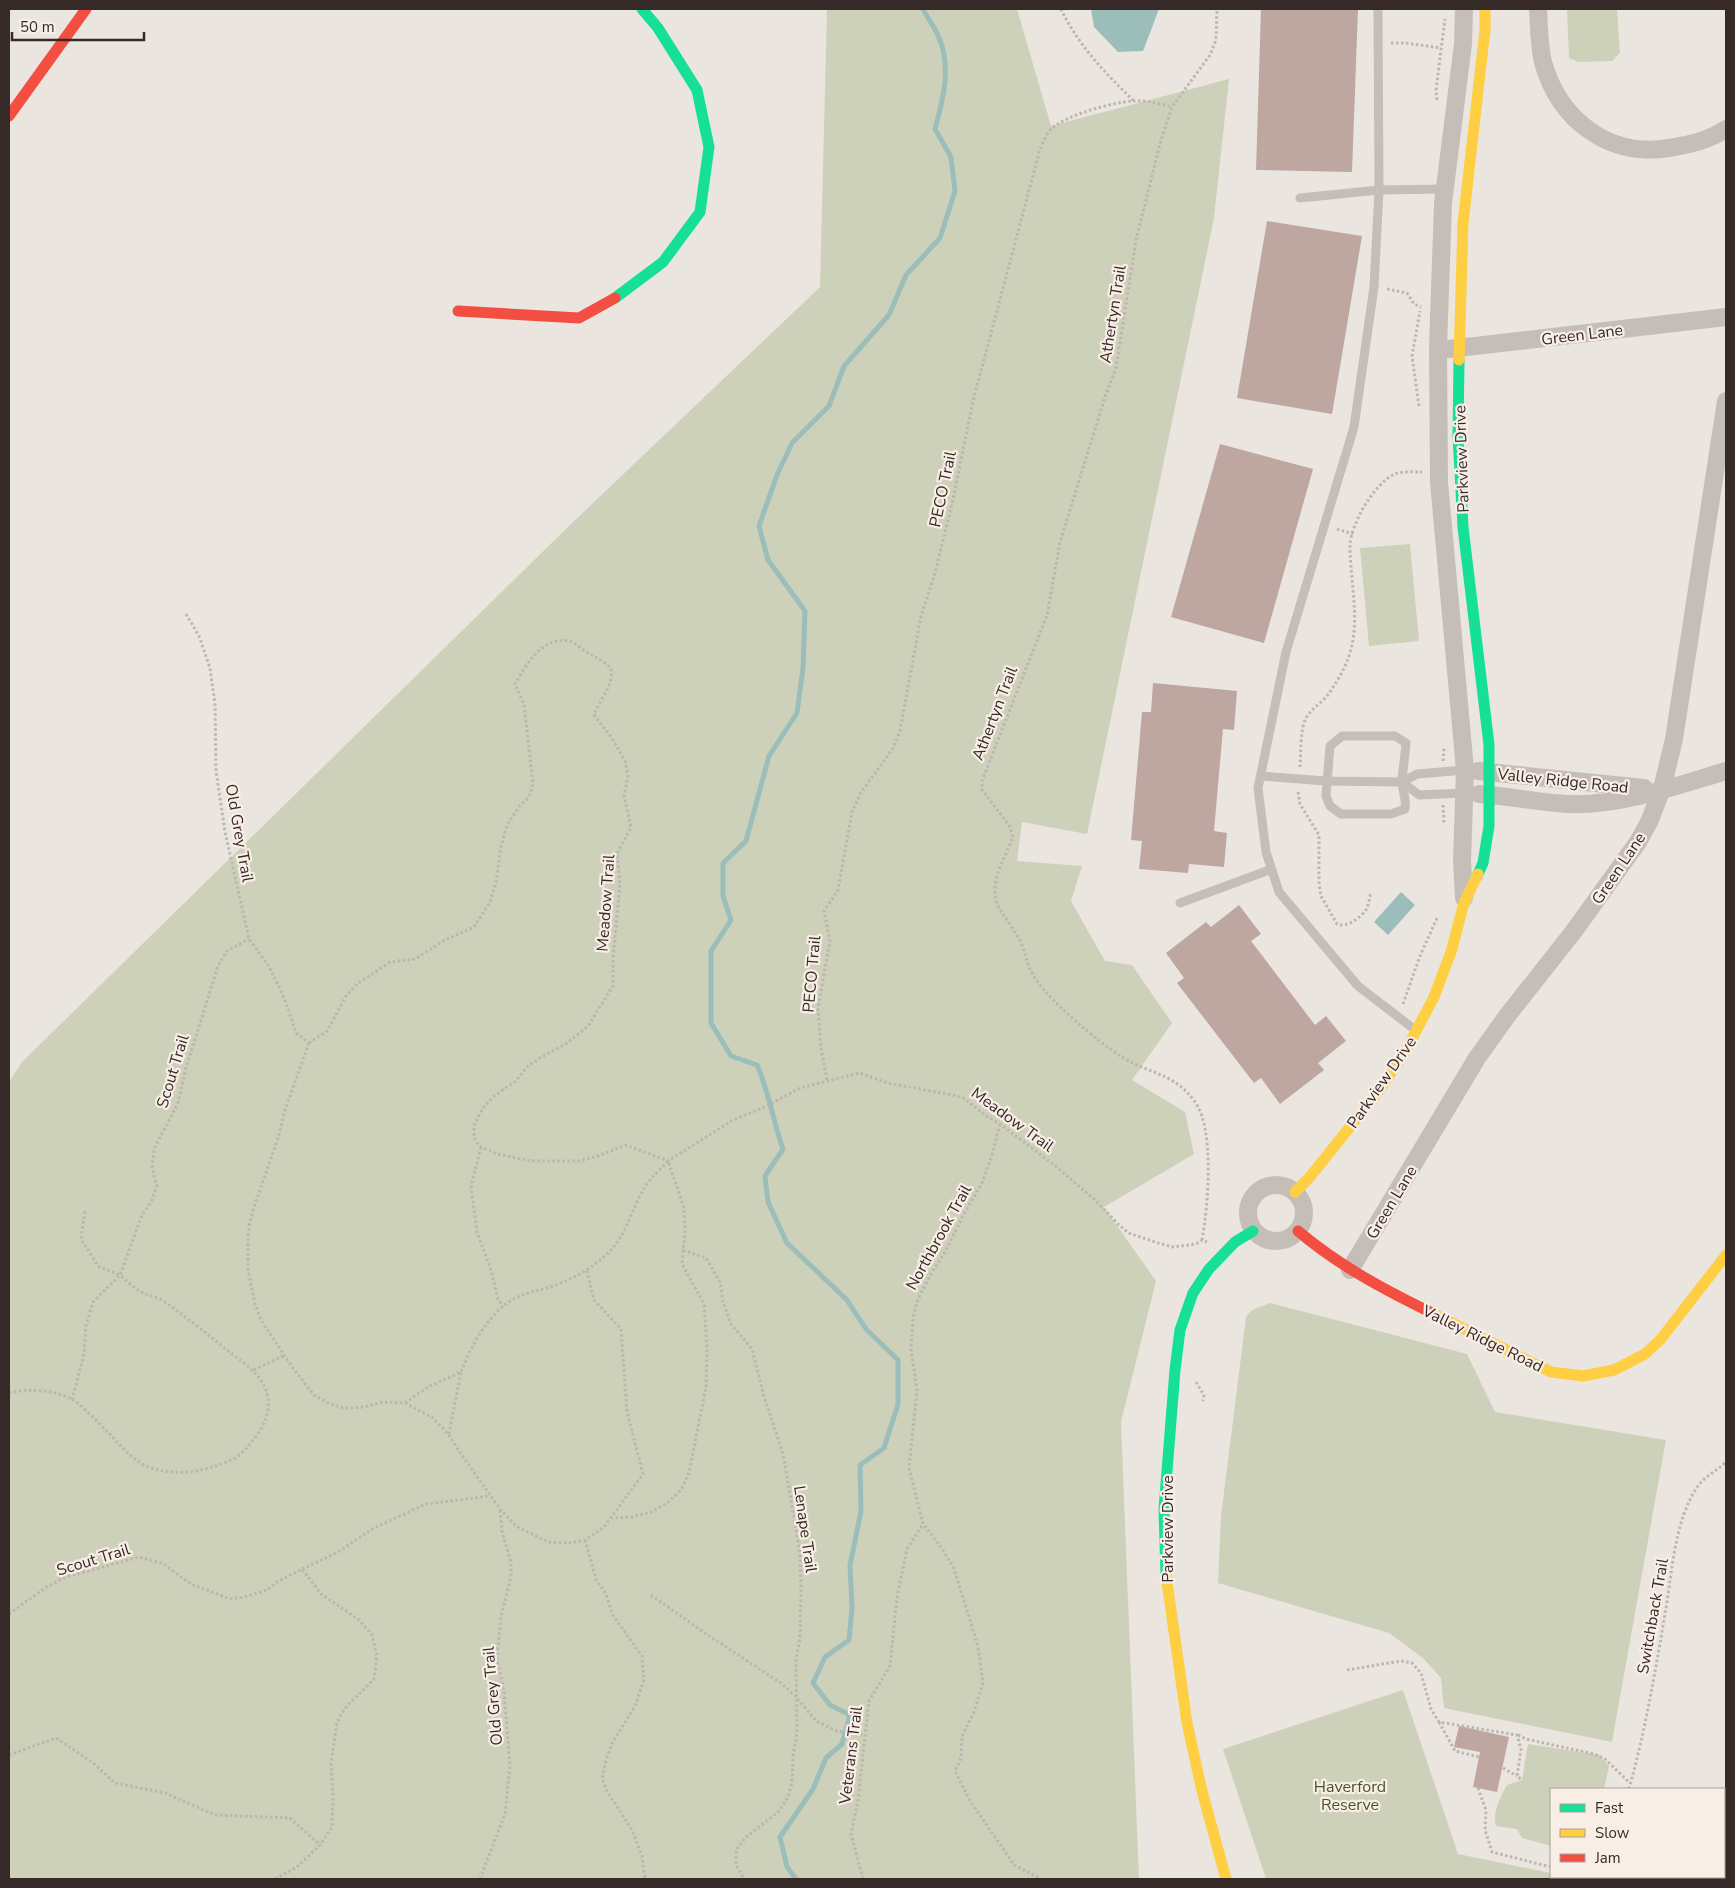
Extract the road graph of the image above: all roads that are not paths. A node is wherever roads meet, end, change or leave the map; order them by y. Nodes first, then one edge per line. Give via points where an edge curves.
1 (86, 9) edge
2 (642, 9) edge
3 (1378, 9) edge
4 (1464, 9) edge
5 (1485, 9) edge
6 (1538, 9) edge
7 (9, 116) edge
8 (1726, 129) edge
9 (1445, 189) junction
10 (1378, 190) junction
11 (1467, 190) junction
12 (1300, 198) dead end
13 (458, 311) dead end
14 (1726, 317) edge
15 (1459, 348) junction
16 (1438, 350) junction
17 (1726, 401) edge
18 (1465, 770) junction
19 (1726, 770) edge
20 (1489, 772) junction
21 (1261, 776) junction
22 (1326, 781) junction
23 (1402, 782) junction
24 (1662, 789) junction
25 (1464, 793) junction
26 (1489, 794) junction
27 (1272, 869) junction
28 (1180, 903) dead end
29 (1464, 904) junction
30 (1417, 1030) junction
31 (1295, 1192) junction
32 (1253, 1231) junction
33 (1298, 1231) junction
34 (1726, 1255) edge
35 (1350, 1270) junction
36 (1226, 1879) edge

1 - 7 street
2 - 13 street via 698,90 709,147 700,212 664,262 615,298 579,318
3 - 10 lane
4 - 9 street, Parkview Drive via 1463,44
5 - 11 street, Parkview Drive
6 - 8 street via 1543,60 1548,75 1565,106 1599,138 1631,149 1662,149 1695,144
9 - 10 lane
9 - 11 street
9 - 16 street, Parkview Drive
10 - 12 lane
10 - 21 lane via 1374,287 1354,427 1286,652
11 - 15 street, Parkview Drive
14 - 15 street, Green Lane
15 - 16 street, Green Lane
15 - 20 street, Parkview Drive via 1458,436 1463,527 1487,726
16 - 18 street, Parkview Drive via 1439,482
17 - 24 street, Green Lane via 1674,739
18 - 20 street, Valley Ridge Road
18 - 23 lane via 1417,774
18 - 25 street, Parkview Drive
19 - 24 street, Valley Ridge Road
20 - 24 street, Valley Ridge Road
20 - 26 street, Parkview Drive
21 - 22 lane
21 - 27 lane via 1258,788 1266,852
22 - 23 lane
22 - 23 lane via 1330,806 1341,814 1391,814 1405,809
22 - 23 lane via 1330,746 1342,736 1395,736 1406,743
23 - 25 lane via 1419,795
24 - 26 street, Valley Ridge Road via 1608,802 1571,804
24 - 35 street, Green Lane via 1649,822 1630,854 1477,1058
25 - 26 street, Valley Ridge Road
25 - 29 street, Parkview Drive
26 - 29 street, Parkview Drive via 1489,826 1483,863
27 - 28 lane
27 - 30 lane via 1280,892 1358,986
29 - 30 street, Parkview Drive via 1438,988
30 - 31 street, Parkview Drive via 1378,1092
31 - 32 street via 1281,1185 1271,1185 1255,1194 1247,1213
31 - 33 street via 1304,1205 1305,1214
32 - 33 street via 1264,1239 1279,1242
32 - 36 street, Parkview Drive via 1235,1242 1209,1269 1186,1309 1175,1370 1164,1509 1166,1578 1186,1723
33 - 35 street, Valley Ridge Road
34 - 35 street, Valley Ridge Road via 1661,1339 1645,1354 1614,1370 1583,1376 1551,1372

